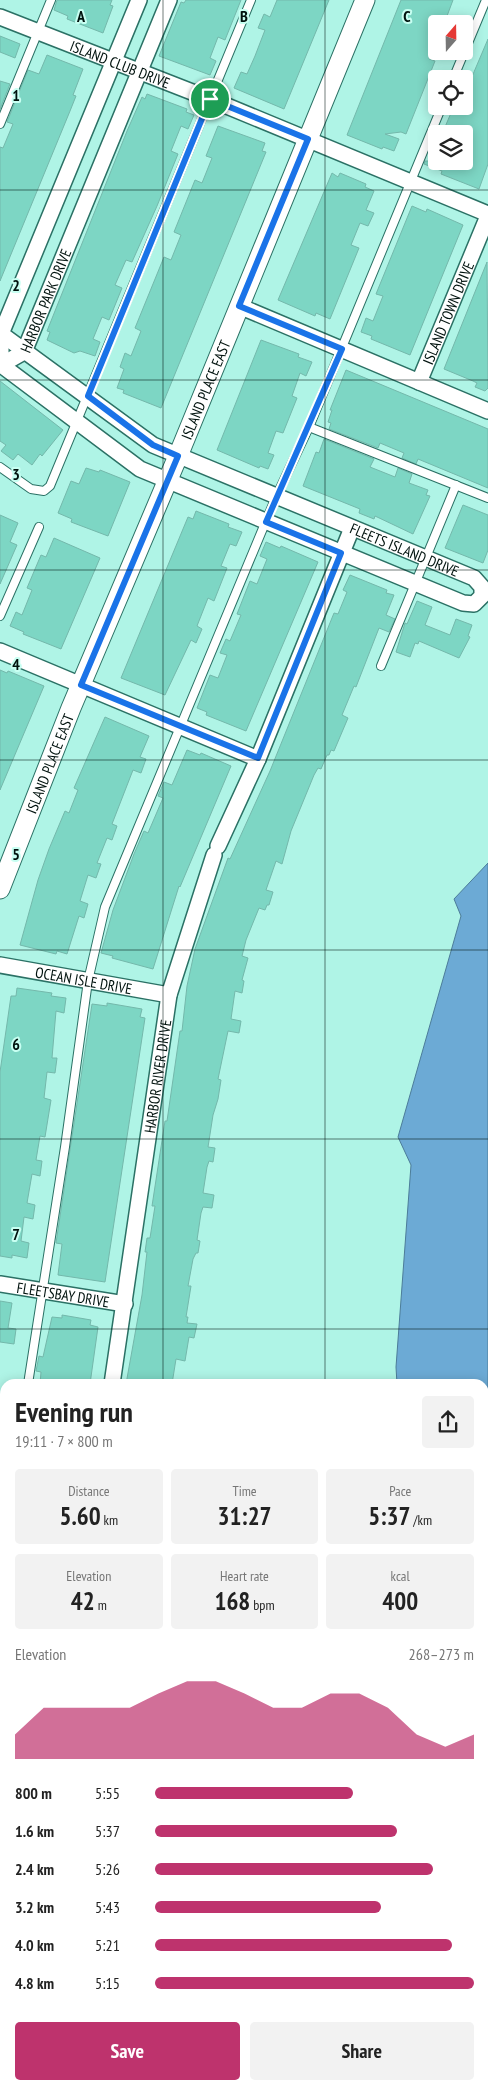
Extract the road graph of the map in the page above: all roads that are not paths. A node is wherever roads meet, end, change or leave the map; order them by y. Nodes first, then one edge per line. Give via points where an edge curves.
1 (51, 0) edge
2 (139, 0) edge
3 (169, 0) edge
4 (251, 0) edge
5 (365, 0) edge
6 (486, 0) edge
7 (0, 17) edge
8 (38, 32) junction
9 (113, 62) junction
10 (457, 70) edge
11 (140, 72) junction
12 (210, 99) junction
13 (438, 115) edge
14 (0, 124) edge
15 (308, 139) junction
16 (411, 182) junction
17 (488, 215) edge
18 (239, 306) junction
19 (1, 334) edge
20 (342, 349) junction
21 (24, 352) junction
22 (1, 365) edge
23 (419, 382) junction
24 (88, 396) junction
25 (488, 411) edge
26 (77, 423) junction
27 (309, 428) junction
28 (178, 456) junction
29 (0, 466) edge
30 (168, 481) junction
31 (456, 485) junction
32 (276, 497) junction
33 (488, 498) edge
34 (266, 522) junction
35 (39, 527) dead end
36 (352, 528) junction
37 (341, 553) junction
38 (425, 558) junction
39 (415, 583) junction
40 (0, 616) edge
41 (0, 651) edge
42 (381, 666) dead end
43 (81, 685) junction
44 (180, 725) junction
45 (258, 758) junction
46 (0, 889) edge
47 (0, 965) edge
48 (88, 980) junction
49 (168, 995) junction
50 (0, 1284) edge
51 (44, 1290) junction
52 (125, 1304) junction
53 (29, 1379) edge
54 (113, 1379) edge

1 - 8 lane
2 - 9 street, HARBOR PARK DRIVE
3 - 11 street, HARBOR PARK DRIVE
4 - 12 lane
5 - 15 street, ISLAND PLACE EAST
6 - 10 lane
7 - 8 street, ISLAND CLUB DRIVE
8 - 9 street, ISLAND CLUB DRIVE
8 - 14 lane
9 - 11 street, ISLAND CLUB DRIVE
9 - 19 street, HARBOR PARK DRIVE
11 - 12 street, ISLAND CLUB DRIVE
11 - 21 street, HARBOR PARK DRIVE
12 - 15 street, ISLAND CLUB DRIVE
12 - 24 lane
13 - 16 lane
15 - 16 street, ISLAND CLUB DRIVE
15 - 18 street, ISLAND PLACE EAST
16 - 17 street, ISLAND CLUB DRIVE
16 - 20 lane
17 - 23 street, ISLAND TOWN DRIVE
18 - 20 street
18 - 28 street, ISLAND PLACE EAST
19 - 21 street, FLEETS ISLAND DRIVE
19 - 22 street, HARBOR PARK DRIVE
20 - 23 street
20 - 27 lane
21 - 22 street, HARBOR PARK DRIVE
21 - 24 street, FLEETS ISLAND DRIVE
22 - 26 street, FLEETS ISLAND DRIVE
23 - 25 street
24 - 26 lane
24 - 28 street, FLEETS ISLAND DRIVE via 153,445
26 - 29 lane via 50,486 44,491 31,490
26 - 30 street, FLEETS ISLAND DRIVE via 140,470
27 - 31 lane
27 - 32 lane
28 - 30 street, ISLAND PLACE EAST
28 - 32 street, FLEETS ISLAND DRIVE
30 - 34 street, FLEETS ISLAND DRIVE
30 - 43 street, ISLAND PLACE EAST
31 - 33 lane
31 - 38 lane
32 - 34 lane
32 - 36 street, FLEETS ISLAND DRIVE
34 - 37 street, FLEETS ISLAND DRIVE
34 - 44 lane
35 - 40 lane
36 - 37 street, HARBOR RIVER DRIVE
36 - 38 street, FLEETS ISLAND DRIVE
37 - 39 street, FLEETS ISLAND DRIVE
37 - 45 street, HARBOR RIVER DRIVE
38 - 39 lane
38 - 39 street, FLEETS ISLAND DRIVE via 474,578 482,586 482,596 474,604 463,603
39 - 42 lane
41 - 43 street
43 - 44 street
43 - 46 street, ISLAND PLACE EAST
44 - 45 street
44 - 48 lane via 105,907
45 - 49 street, HARBOR RIVER DRIVE via 216,850
47 - 48 street, OCEAN ISLE DRIVE
48 - 49 street, OCEAN ISLE DRIVE
48 - 51 lane
49 - 52 street, HARBOR RIVER DRIVE
50 - 51 street, FLEETSBAY DRIVE
51 - 52 street, FLEETSBAY DRIVE
51 - 53 lane
52 - 54 street, HARBOR RIVER DRIVE

